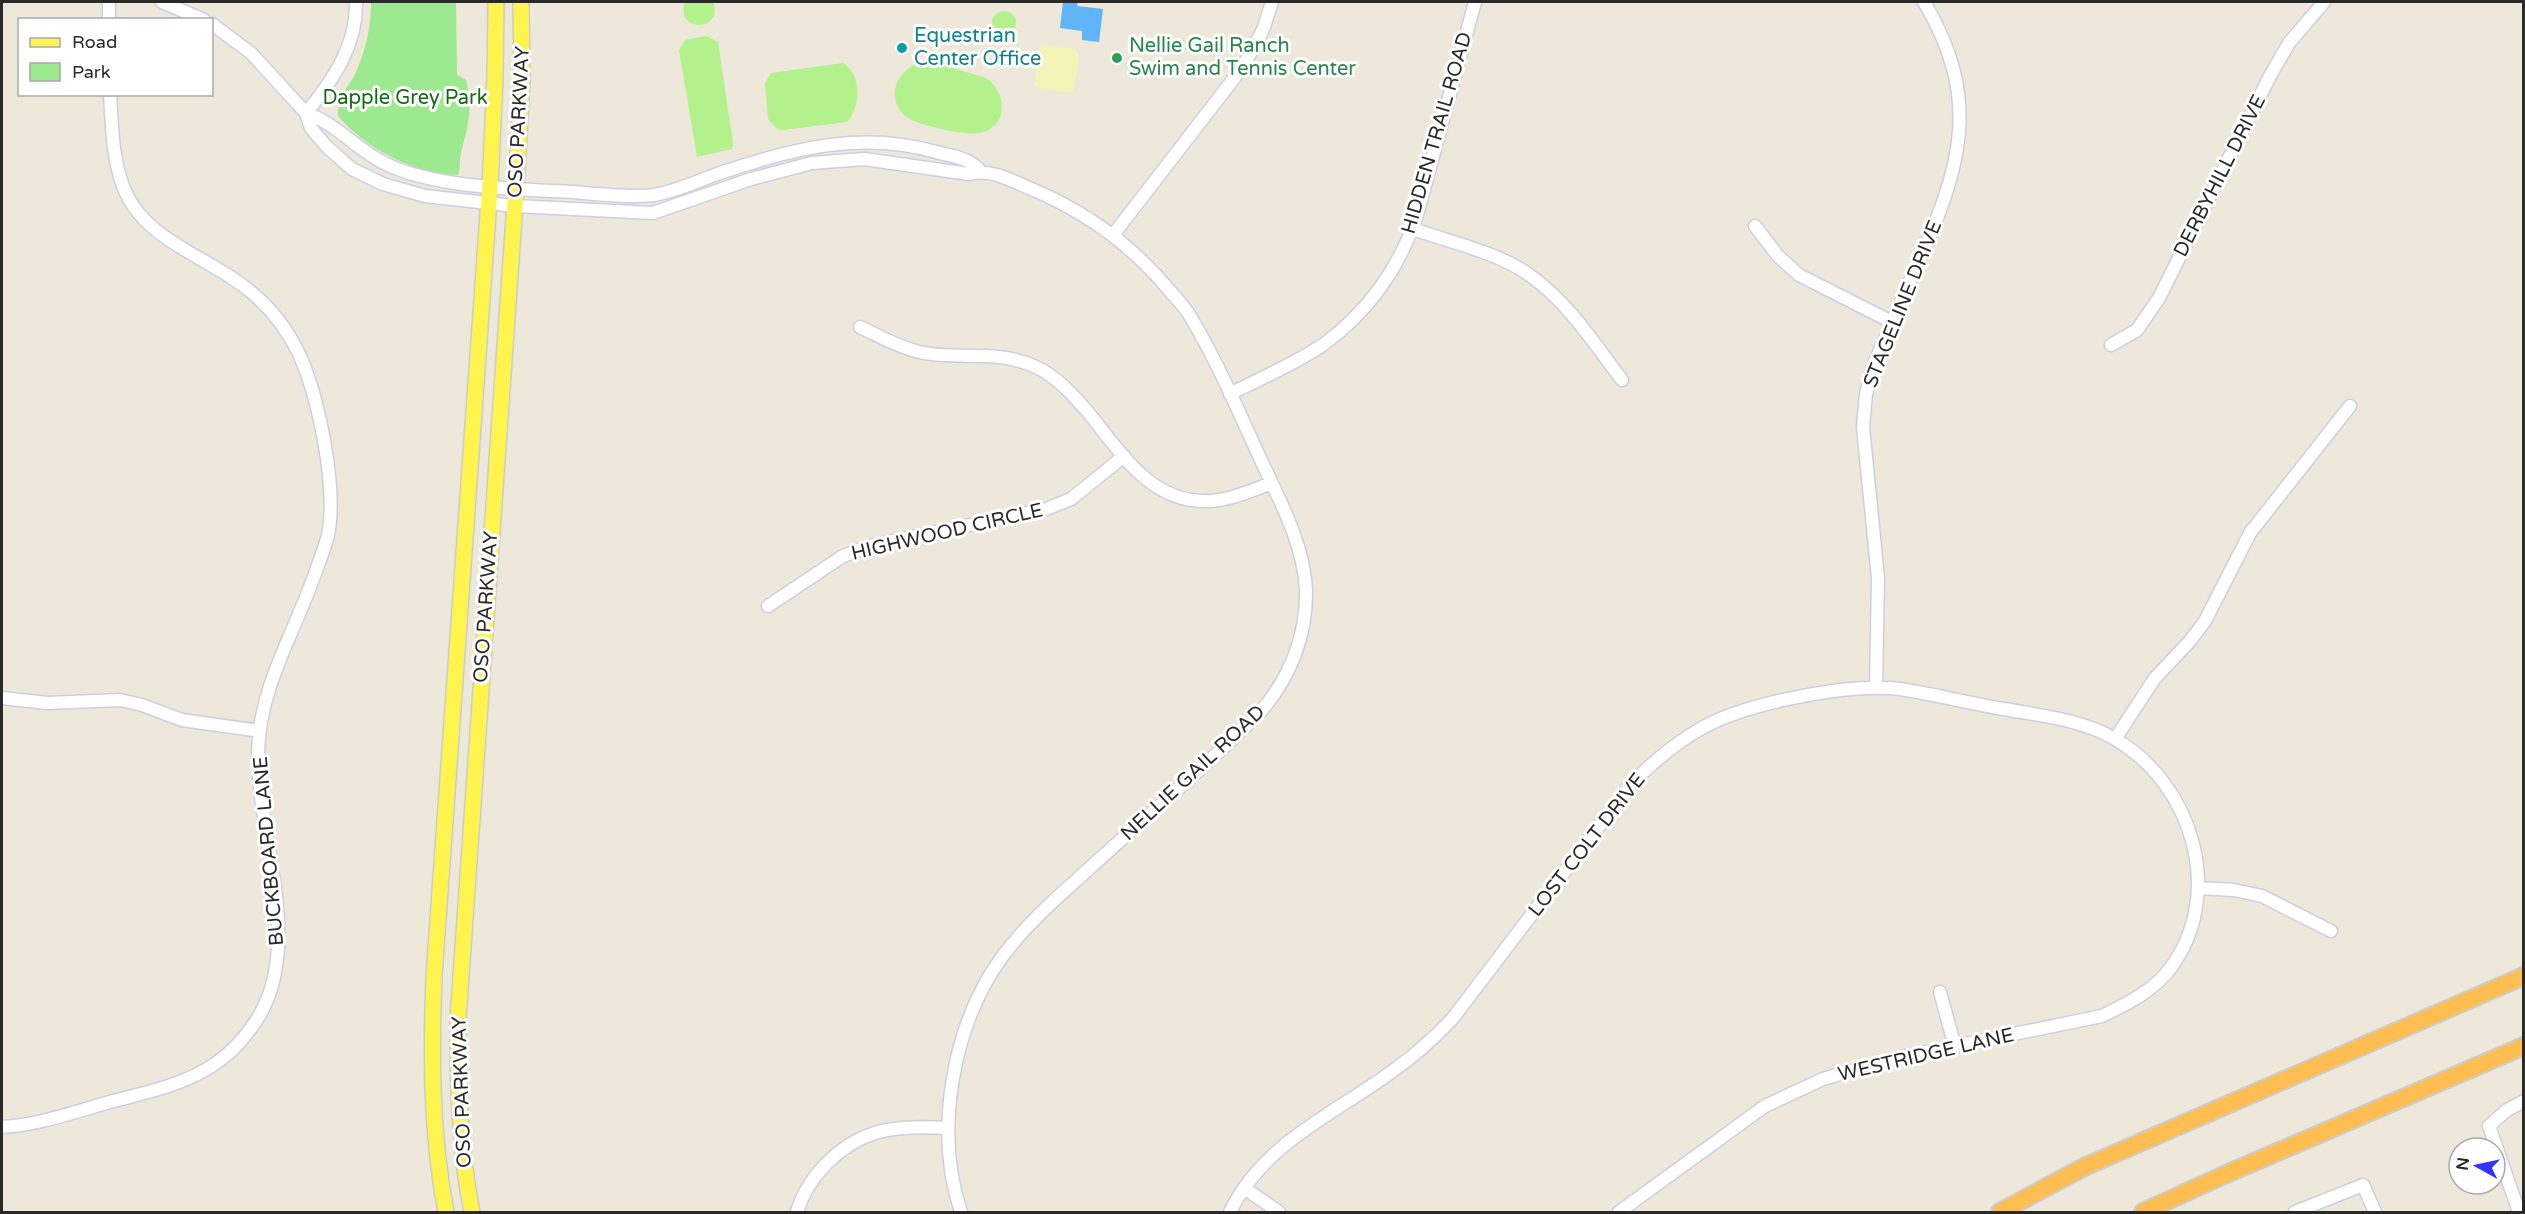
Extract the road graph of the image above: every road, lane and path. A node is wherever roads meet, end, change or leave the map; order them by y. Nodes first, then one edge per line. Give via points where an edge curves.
1 (109, 2) edge
2 (162, 2) edge
3 (356, 2) edge
4 (496, 2) edge
5 (521, 2) edge
6 (1272, 2) edge
7 (1475, 2) edge
8 (1924, 2) edge
9 (2324, 2) edge
10 (108, 18) edge
11 (200, 18) edge
12 (213, 25) edge
13 (110, 96) edge
14 (306, 113) junction
15 (980, 171) junction
16 (489, 186) junction
17 (516, 189) junction
18 (487, 204) junction
19 (515, 206) junction
20 (1755, 226) dead end
21 (1413, 229) junction
22 (1113, 235) junction
23 (1892, 322) junction
24 (860, 327) dead end
25 (2111, 345) dead end
26 (1622, 380) dead end
27 (1230, 394) junction
28 (2350, 406) dead end
29 (1124, 456) junction
30 (1272, 483) junction
31 (768, 606) dead end
32 (1876, 688) junction
33 (2, 698) edge
34 (260, 731) junction
35 (2115, 739) junction
36 (2199, 888) junction
37 (2331, 931) dead end
38 (2523, 976) edge
39 (1940, 992) dead end
40 (2523, 1046) edge
41 (1955, 1047) junction
42 (2523, 1101) edge
43 (2, 1128) edge
44 (948, 1128) junction
45 (1244, 1188) junction
46 (446, 1212) edge
47 (472, 1212) edge
48 (797, 1212) edge
49 (961, 1212) edge
50 (1230, 1212) edge
51 (1279, 1212) edge
52 (1618, 1212) edge
53 (2000, 1212) edge
54 (2144, 1212) edge
55 (2295, 1212) edge
56 (2375, 1212) edge
57 (2519, 1212) edge

1 - 10 street
2 - 11 street
3 - 14 street via 346,54
4 - 16 main road, OSO PARKWAY
5 - 17 main road, OSO PARKWAY
6 - 22 street via 1263,30 1242,68
7 - 21 street, HIDDEN TRAIL ROAD
8 - 23 street, STAGELINE DRIVE via 1941,32 1959,96 1957,154 1941,211
9 - 25 street, DERBYHILL DRIVE via 2289,43 2270,76 2158,298 2137,330
12 - 14 street, NELLIE GAIL ROAD via 250,53
13 - 34 street, BUCKBOARD LANE via 114,157 133,206 149,225 241,284 274,315 300,356 321,426 330,504 329,532 273,674
14 - 16 street, NELLIE GAIL ROAD via 324,119 362,150 412,175
14 - 18 street, NELLIE GAIL ROAD via 311,128 352,169 383,184 425,196
15 - 17 street, NELLIE GAIL ROAD via 974,163 919,147 867,141 814,145 655,195
15 - 19 street, NELLIE GAIL ROAD via 969,174 864,159 812,163 751,179 653,213
15 - 22 street, NELLIE GAIL ROAD via 1067,206
16 - 17 street, NELLIE GAIL ROAD
16 - 18 main road, OSO PARKWAY
17 - 19 main road, OSO PARKWAY
18 - 19 street, NELLIE GAIL ROAD
18 - 46 main road, OSO PARKWAY via 434,976 433,1092
19 - 47 main road, OSO PARKWAY via 459,1008 460,1125
20 - 23 street via 1799,275
21 - 26 street via 1526,272 1574,317
21 - 27 street, HIDDEN TRAIL ROAD via 1388,279 1339,332 1296,360
22 - 27 street, NELLIE GAIL ROAD via 1160,278 1189,314
23 - 32 street, STAGELINE DRIVE via 1872,369 1863,427 1878,578
24 - 29 street via 920,352 995,355 1039,369 1079,401
27 - 30 street, NELLIE GAIL ROAD
28 - 35 street via 2250,533 2205,621 2155,678
29 - 30 street via 1151,485 1191,499 1229,498
29 - 31 street, HIGHWOOD CIRCLE via 1071,499 1046,509 873,545 843,556
30 - 44 street, NELLIE GAIL ROAD via 1297,544 1306,589 1302,631 1284,680 1244,728 1041,913 1001,958 964,1034 953,1077
32 - 35 street, LOST COLT DRIVE via 2051,718
32 - 45 street, LOST COLT DRIVE via 1809,694 1733,714 1703,727 1655,760 1631,784 1453,1018 1398,1068 1291,1137
33 - 34 street via 47,703 120,700 182,720
34 - 43 street, BUCKBOARD LANE via 260,782 278,926 278,957 272,989 258,1019 238,1044 211,1067 178,1083 29,1125
35 - 36 street, LOST COLT DRIVE via 2153,771 2184,817 2199,868
36 - 37 street via 2262,896
36 - 41 street, WESTRIDGE LANE via 2189,936 2169,970 2128,1004 2102,1016
38 - 53 highway via 2084,1167
39 - 41 street
40 - 54 highway
41 - 52 street, WESTRIDGE LANE via 1858,1067 1790,1094 1742,1121
42 - 57 street via 2489,1126
44 - 48 street via 876,1133 855,1142 830,1160 809,1186
44 - 49 street, NELLIE GAIL ROAD
45 - 50 street, LOST COLT DRIVE
45 - 51 street
55 - 56 street via 2363,1185

